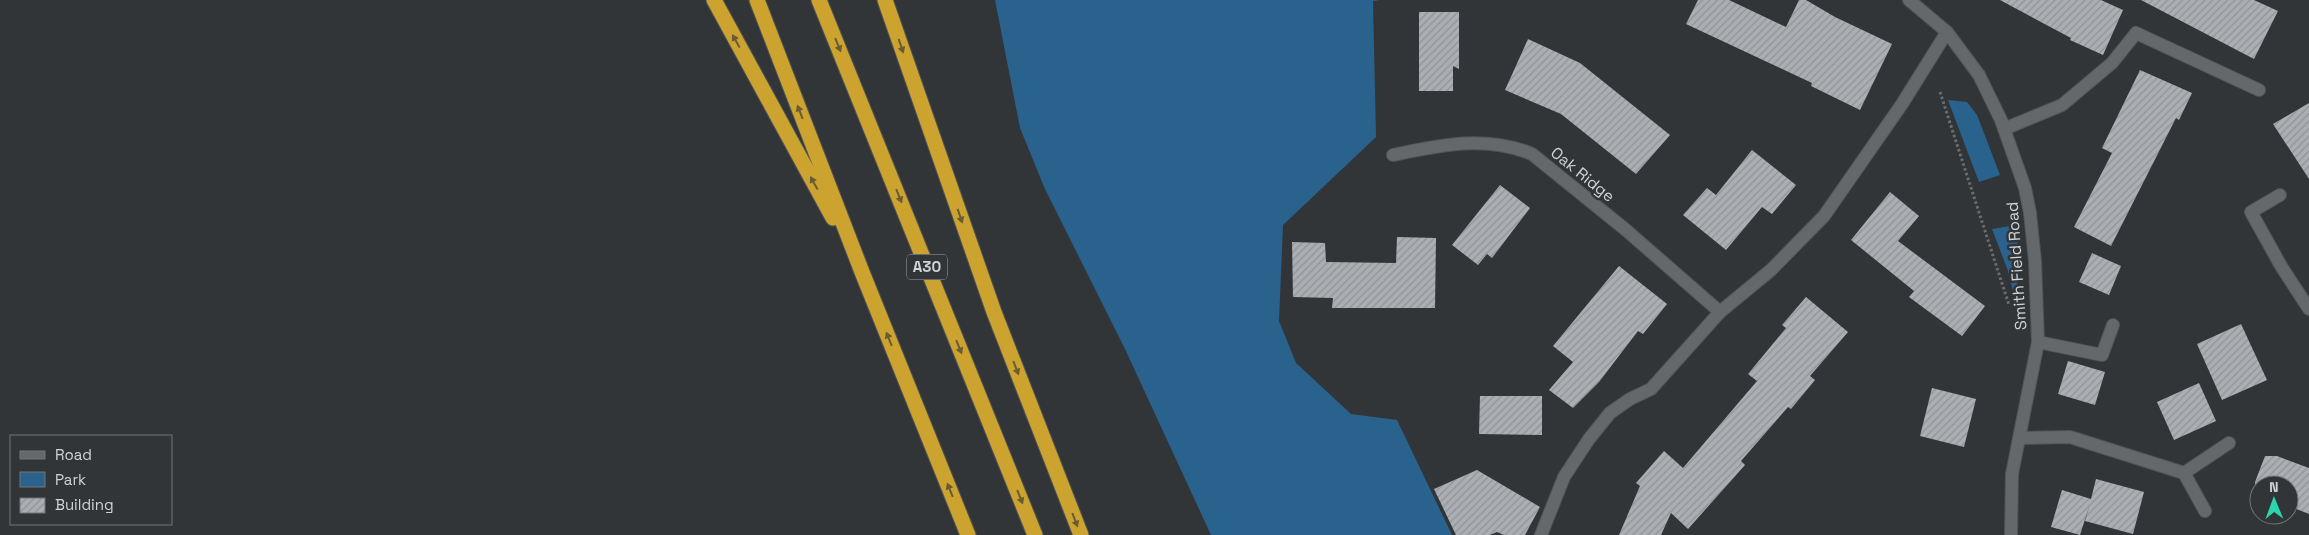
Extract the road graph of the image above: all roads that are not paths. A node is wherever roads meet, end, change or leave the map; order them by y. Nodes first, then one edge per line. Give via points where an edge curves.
1 (714, 0) edge
2 (757, 0) edge
3 (819, 0) edge
4 (885, 0) edge
5 (1909, 0) edge
6 (1947, 32) junction
7 (2259, 90) dead end
8 (2004, 129) junction
9 (1393, 155) dead end
10 (2280, 195) dead end
11 (862, 272) junction
12 (2309, 309) edge
13 (1720, 312) junction
14 (2113, 325) dead end
15 (2038, 342) junction
16 (2020, 438) junction
17 (2229, 443) dead end
18 (2184, 473) junction
19 (2205, 511) dead end
20 (968, 535) edge
21 (1035, 535) edge
22 (1081, 535) edge
23 (1541, 535) edge
24 (2011, 535) edge

11 -> 1 highway
11 -> 2 highway
3 -> 21 highway, A30
4 -> 22 highway via 994,312
5 - 6 street, Smith Field Road
6 - 8 street, Smith Field Road via 1979,75
6 - 13 street via 1902,104 1824,216 1771,270
7 - 8 street via 2136,33 2112,63 2062,105
8 - 15 street, Smith Field Road via 2025,188 2030,213
9 - 13 street, Oak Ridge via 1470,143 1491,143 1532,154
10 - 12 street via 2251,212
20 -> 11 highway
13 - 23 street via 1651,389 1610,413 1564,477
14 - 15 street via 2102,355
15 - 16 street, Smith Field Road
16 - 18 street via 2070,437
16 - 24 street, Smith Field Road via 2012,474
17 - 18 street
18 - 19 street

